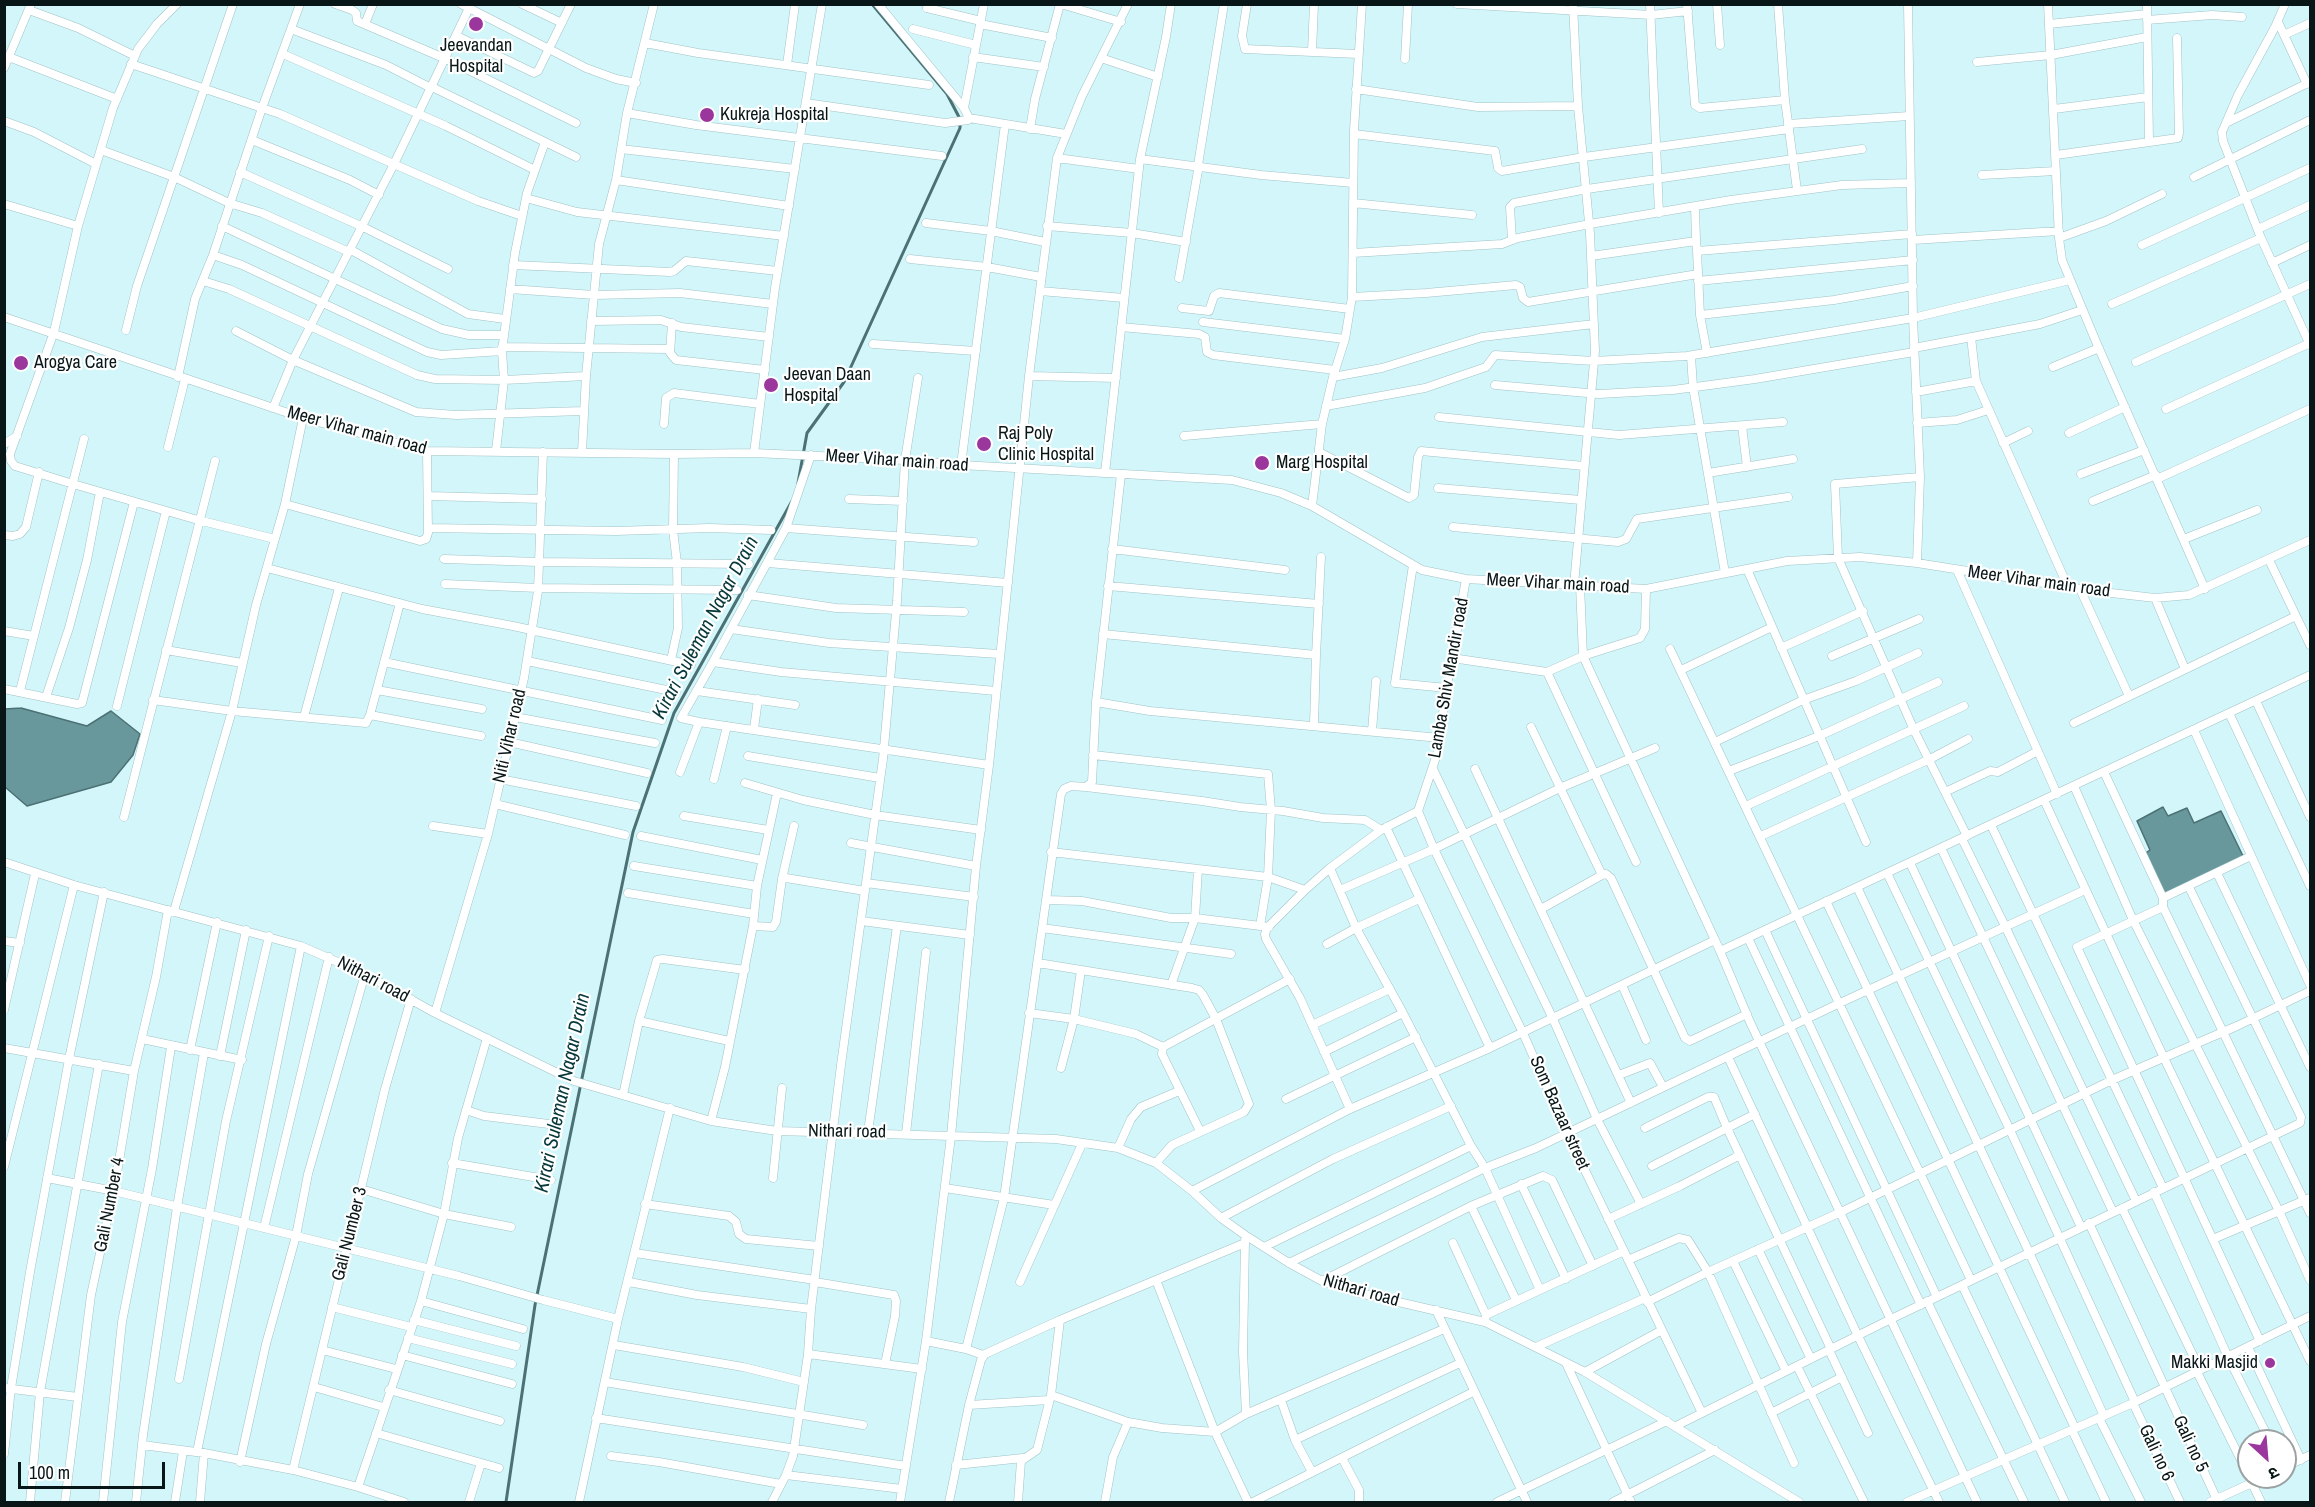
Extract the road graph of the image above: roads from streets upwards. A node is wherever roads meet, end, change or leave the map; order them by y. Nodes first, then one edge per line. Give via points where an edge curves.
1 (177, 4) edge
2 (233, 4) edge
3 (300, 4) edge
4 (335, 4) edge
5 (373, 4) edge
6 (522, 4) edge
7 (571, 4) edge
8 (654, 4) edge
9 (795, 4) edge
10 (822, 4) edge
11 (878, 4) edge
12 (984, 4) edge
13 (1060, 4) edge
14 (1128, 4) edge
15 (1171, 4) edge
16 (1224, 4) edge
17 (1247, 4) edge
18 (1314, 4) edge
19 (1362, 4) edge
20 (1408, 4) edge
21 (1457, 4) edge
22 (1650, 4) edge
23 (1717, 4) edge
24 (1778, 4) edge
25 (1908, 4) edge
26 (2048, 4) edge
27 (2147, 4) edge
28 (2285, 4) edge
29 (467, 6) edge
30 (1514, 6) edge
31 (30, 7) edge
32 (1573, 7) edge
33 (1687, 8) edge
34 (927, 9) dead end
35 (1651, 15) junction
36 (2147, 17) junction
37 (2242, 17) dead end
38 (1120, 22) junction
39 (2278, 22) junction
40 (562, 23) junction
41 (981, 23) junction
42 (2310, 23) edge
43 (365, 24) junction
44 (2049, 24) junction
45 (291, 29) junction
46 (913, 29) dead end
47 (2284, 35) junction
48 (457, 36) junction
49 (1052, 38) junction
50 (2147, 38) junction
51 (2178, 38) dead end
52 (645, 43) junction
53 (976, 45) junction
54 (1720, 45) dead end
55 (549, 49) junction
56 (1312, 52) junction
57 (283, 54) junction
58 (1358, 54) junction
59 (2051, 54) junction
60 (135, 56) junction
61 (9, 57) junction
62 (973, 57) junction
63 (1101, 58) junction
64 (446, 59) junction
65 (1405, 59) dead end
66 (1977, 62) dead end
67 (131, 64) junction
68 (787, 65) junction
69 (1044, 67) junction
70 (4, 68) edge
71 (811, 68) junction
72 (1158, 77) junction
73 (636, 83) junction
74 (2308, 83) edge
75 (929, 85) dead end
76 (431, 88) junction
77 (205, 89) junction
78 (1356, 89) junction
79 (2148, 97) junction
80 (117, 99) junction
81 (1785, 100) junction
82 (806, 103) junction
83 (1578, 106) junction
84 (262, 108) junction
85 (964, 108) junction
86 (2054, 109) junction
87 (627, 113) junction
88 (418, 114) junction
89 (1909, 116) junction
90 (2310, 120) edge
91 (4, 121) edge
92 (962, 122) dead end
93 (576, 123) dead end
94 (2226, 123) junction
95 (1005, 124) junction
96 (1788, 126) junction
97 (1030, 129) junction
98 (1066, 134) junction
99 (1354, 134) junction
100 (800, 137) junction
101 (252, 140) junction
102 (545, 142) junction
103 (2149, 142) junction
104 (1657, 146) junction
105 (621, 149) junction
106 (1862, 149) dead end
107 (100, 150) junction
108 (2056, 155) junction
109 (942, 156) dead end
110 (576, 157) dead end
111 (1584, 157) junction
112 (1057, 158) junction
113 (1140, 159) junction
114 (1792, 159) junction
115 (2229, 161) junction
116 (96, 164) junction
117 (394, 164) junction
118 (1199, 165) junction
119 (2310, 168) edge
120 (795, 169) junction
121 (1139, 169) junction
122 (535, 170) junction
123 (2056, 171) junction
124 (240, 172) junction
125 (1982, 175) dead end
126 (174, 177) junction
127 (2194, 177) dead end
128 (1659, 179) junction
129 (616, 180) junction
130 (1353, 183) junction
131 (1911, 183) junction
132 (1587, 189) junction
133 (1797, 190) junction
134 (2162, 194) dead end
135 (378, 195) junction
136 (526, 198) junction
137 (2245, 200) junction
138 (1353, 203) junction
139 (4, 204) edge
140 (229, 204) junction
141 (2310, 205) edge
142 (789, 206) junction
143 (1695, 206) junction
144 (1659, 213) junction
145 (1472, 215) dead end
146 (522, 216) junction
147 (607, 216) junction
148 (926, 223) dead end
149 (1590, 224) junction
150 (78, 226) junction
151 (222, 226) junction
152 (1047, 226) junction
153 (363, 227) junction
154 (2258, 229) junction
155 (991, 231) junction
156 (1132, 233) junction
157 (2059, 234) junction
158 (784, 236) junction
159 (1912, 237) junction
160 (2261, 238) junction
161 (1512, 240) junction
162 (1696, 241) junction
163 (1046, 242) junction
164 (1186, 242) junction
165 (2142, 245) dead end
166 (2310, 245) edge
167 (350, 251) junction
168 (1697, 251) junction
169 (1353, 253) junction
170 (213, 255) junction
171 (1591, 256) junction
172 (910, 259) dead end
173 (1913, 260) junction
174 (2272, 263) junction
175 (513, 265) junction
176 (597, 267) junction
177 (987, 267) junction
178 (448, 269) dead end
179 (778, 271) junction
180 (1041, 277) junction
181 (1179, 278) dead end
182 (1698, 278) junction
183 (2070, 279) junction
184 (335, 280) junction
185 (203, 281) junction
186 (2310, 284) edge
187 (1913, 286) junction
188 (510, 289) junction
189 (1040, 291) junction
190 (1593, 291) junction
191 (2287, 294) junction
192 (594, 295) junction
193 (1352, 297) junction
194 (1124, 298) junction
195 (324, 302) junction
196 (773, 304) junction
197 (2112, 304) dead end
198 (1182, 308) dead end
199 (1350, 309) junction
200 (2082, 310) junction
201 (1700, 315) junction
202 (4, 317) edge
203 (1913, 318) junction
204 (505, 319) junction
205 (591, 321) junction
206 (1203, 322) dead end
207 (672, 323) junction
208 (1594, 324) junction
209 (310, 327) junction
210 (1121, 327) junction
211 (2307, 329) edge
212 (126, 330) dead end
213 (236, 331) dead end
214 (54, 332) junction
215 (504, 335) junction
216 (769, 337) junction
217 (1971, 337) junction
218 (1345, 339) junction
219 (873, 344) dead end
220 (2310, 344) edge
221 (588, 348) junction
222 (2098, 348) junction
223 (502, 349) junction
224 (670, 349) junction
225 (1914, 350) junction
226 (976, 351) junction
227 (1707, 353) junction
228 (1690, 356) junction
229 (293, 360) junction
230 (1594, 361) junction
231 (2136, 362) dead end
232 (2053, 367) dead end
233 (765, 370) junction
234 (1334, 374) junction
235 (586, 376) junction
236 (1029, 376) junction
237 (182, 378) junction
238 (918, 378) dead end
239 (1116, 378) junction
240 (504, 380) junction
241 (1976, 381) junction
242 (1495, 385) dead end
243 (1693, 387) junction
244 (1916, 392) junction
245 (1591, 394) junction
246 (760, 404) junction
247 (1326, 406) junction
248 (2125, 407) junction
249 (273, 408) junction
250 (2166, 408) dead end
251 (2310, 409) edge
252 (1988, 410) junction
253 (583, 411) junction
254 (500, 413) junction
255 (1438, 417) dead end
256 (303, 418) junction
257 (1783, 422) dead end
258 (1917, 423) junction
259 (664, 424) dead end
260 (1322, 424) junction
261 (1742, 426) junction
262 (1700, 430) junction
263 (2028, 431) dead end
264 (1587, 433) junction
265 (2069, 433) dead end
266 (17, 436) junction
267 (1184, 436) dead end
268 (84, 439) dead end
269 (2003, 443) junction
270 (4, 444) edge
271 (168, 447) dead end
272 (2144, 450) junction
273 (427, 451) junction
274 (496, 451) junction
275 (543, 452) junction
276 (582, 452) junction
277 (1319, 452) junction
278 (754, 453) junction
279 (674, 454) junction
280 (809, 455) junction
281 (1792, 459) dead end
282 (905, 460) junction
283 (215, 461) dead end
284 (961, 465) junction
285 (1584, 466) junction
286 (1747, 467) junction
287 (1021, 468) junction
288 (39, 472) junction
289 (1105, 473) junction
290 (1708, 473) junction
291 (1121, 474) junction
292 (2081, 474) dead end
293 (1920, 477) junction
294 (2157, 477) junction
295 (73, 484) junction
296 (1438, 488) dead end
297 (100, 492) junction
298 (428, 496) junction
299 (1788, 497) dead end
300 (542, 498) junction
301 (849, 499) dead end
302 (1581, 500) junction
303 (903, 501) junction
304 (2093, 501) dead end
305 (134, 502) junction
306 (285, 504) junction
307 (1312, 506) junction
308 (1714, 509) junction
309 (2257, 510) dead end
310 (166, 511) junction
311 (198, 520) junction
312 (1453, 527) dead end
313 (429, 528) junction
314 (786, 528) junction
315 (540, 529) junction
316 (673, 530) junction
317 (771, 530) dead end
318 (4, 535) edge
319 (901, 537) junction
320 (1578, 538) junction
321 (275, 539) junction
322 (2184, 539) junction
323 (2310, 540) edge
324 (974, 542) dead end
325 (1112, 549) junction
326 (1321, 557) dead end
327 (1838, 558) junction
328 (444, 559) dead end
329 (2270, 560) junction
330 (539, 562) junction
331 (677, 563) junction
332 (768, 563) junction
333 (1917, 563) junction
334 (749, 564) dead end
335 (1413, 565) junction
336 (267, 568) junction
337 (1747, 569) junction
338 (1285, 570) dead end
339 (1957, 570) junction
340 (1725, 573) junction
341 (898, 574) junction
342 (1466, 579) junction
343 (1008, 583) junction
344 (445, 584) dead end
345 (1577, 585) junction
346 (1108, 586) junction
347 (2068, 587) junction
348 (339, 588) junction
349 (538, 588) junction
350 (677, 588) junction
351 (1646, 589) junction
352 (2080, 589) junction
353 (2205, 589) junction
354 (737, 590) dead end
355 (748, 595) junction
356 (2155, 598) junction
357 (400, 603) junction
358 (1318, 604) junction
359 (896, 609) junction
360 (1863, 611) junction
361 (964, 612) dead end
362 (2296, 616) junction
363 (1918, 619) dead end
364 (1772, 627) junction
365 (532, 630) junction
366 (731, 630) junction
367 (4, 631) edge
368 (1103, 634) junction
369 (34, 636) junction
370 (1874, 638) junction
371 (2310, 645) edge
372 (893, 647) junction
373 (1781, 648) junction
374 (1670, 649) dead end
375 (166, 650) junction
376 (1918, 653) dead end
377 (999, 654) junction
378 (1316, 655) junction
379 (1583, 656) junction
380 (1832, 656) dead end
381 (1452, 658) junction
382 (671, 660) junction
383 (527, 661) junction
384 (384, 662) junction
385 (714, 662) junction
386 (242, 663) junction
387 (691, 665) dead end
388 (1887, 667) junction
389 (2185, 669) junction
390 (1681, 670) junction
391 (1547, 672) junction
392 (2310, 676) edge
393 (1376, 681) dead end
394 (890, 682) junction
395 (1938, 682) dead end
396 (1447, 688) junction
397 (4, 689) edge
398 (377, 690) junction
399 (20, 691) junction
400 (521, 691) junction
401 (697, 691) junction
402 (996, 691) junction
403 (676, 692) dead end
404 (2129, 696) junction
405 (46, 697) junction
406 (758, 699) junction
407 (1901, 699) junction
408 (153, 700) junction
409 (1803, 700) junction
410 (2256, 701) junction
411 (1096, 702) junction
412 (795, 705) dead end
413 (117, 706) dead end
414 (1964, 706) dead end
415 (482, 709) dead end
416 (232, 711) junction
417 (2229, 713) junction
418 (370, 715) junction
419 (304, 717) junction
420 (515, 717) junction
421 (662, 720) dead end
422 (699, 722) junction
423 (2074, 723) dead end
424 (1314, 724) junction
425 (727, 726) junction
426 (1530, 727) dead end
427 (754, 729) junction
428 (1914, 730) junction
429 (2194, 730) junction
430 (1372, 731) junction
431 (481, 736) dead end
432 (1819, 736) junction
433 (1440, 738) junction
434 (1968, 739) dead end
435 (509, 742) junction
436 (1715, 742) junction
437 (655, 743) dead end
438 (1655, 748) dead end
439 (884, 750) junction
440 (2038, 751) junction
441 (1094, 755) junction
442 (748, 756) dead end
443 (1629, 759) junction
444 (1930, 759) junction
445 (989, 765) junction
446 (1833, 767) junction
447 (1433, 769) junction
448 (1475, 769) dead end
449 (1729, 771) junction
450 (680, 772) dead end
451 (2104, 772) junction
452 (647, 773) dead end
453 (1594, 773) junction
454 (880, 778) junction
455 (500, 779) junction
456 (714, 779) dead end
457 (745, 783) dead end
458 (2074, 786) junction
459 (1086, 787) junction
460 (1560, 788) junction
461 (1946, 792) junction
462 (777, 793) junction
463 (2057, 794) junction
464 (1847, 797) junction
465 (2044, 800) junction
466 (495, 804) junction
467 (636, 806) dead end
468 (1746, 806) junction
469 (1271, 810) junction
470 (1418, 811) junction
471 (875, 815) junction
472 (684, 816) dead end
473 (2310, 816) edge
474 (124, 817) dead end
475 (1498, 818) junction
476 (1991, 825) junction
477 (433, 826) dead end
478 (794, 826) dead end
479 (1384, 828) junction
480 (768, 830) junction
481 (981, 830) junction
482 (488, 834) junction
483 (1465, 834) junction
484 (625, 835) dead end
485 (641, 836) dead end
486 (1761, 836) junction
487 (1964, 838) junction
488 (1866, 842) dead end
489 (851, 843) dead end
490 (871, 848) junction
491 (1941, 848) junction
492 (1434, 849) junction
493 (1051, 852) junction
494 (2251, 856) junction
495 (762, 860) junction
496 (1403, 861) junction
497 (1636, 862) dead end
498 (1910, 863) junction
499 (5, 864) edge
500 (634, 866) dead end
501 (976, 867) junction
502 (1330, 868) junction
503 (1198, 869) junction
504 (1887, 873) junction
505 (2217, 873) junction
506 (35, 874) junction
507 (1602, 875) junction
508 (1268, 877) junction
509 (782, 879) junction
510 (74, 885) junction
511 (757, 886) junction
512 (2310, 886) edge
513 (866, 887) junction
514 (1857, 887) junction
515 (2189, 887) junction
516 (1305, 890) junction
517 (1340, 890) junction
518 (2085, 890) junction
519 (104, 892) junction
520 (628, 893) dead end
521 (974, 897) junction
522 (2163, 898) junction
523 (1419, 899) junction
524 (1046, 900) junction
525 (1826, 902) junction
526 (2163, 908) junction
527 (1541, 909) junction
528 (171, 910) junction
529 (754, 914) junction
530 (1798, 914) junction
531 (2033, 914) junction
532 (1195, 918) junction
533 (2133, 920) junction
534 (861, 921) junction
535 (217, 922) junction
536 (753, 926) junction
537 (897, 926) junction
538 (1260, 926) junction
539 (2006, 926) junction
540 (1269, 927) junction
541 (1042, 928) junction
542 (1356, 928) junction
543 (246, 930) junction
544 (1765, 930) junction
545 (2105, 934) junction
546 (970, 935) junction
547 (269, 936) junction
548 (1983, 937) junction
549 (1748, 938) junction
550 (4, 940) edge
551 (1715, 940) junction
552 (20, 943) junction
553 (1327, 944) dead end
554 (302, 946) junction
555 (1184, 948) junction
556 (1719, 951) junction
557 (1952, 951) junction
558 (926, 952) dead end
559 (1231, 954) dead end
560 (329, 957) junction
561 (1930, 961) junction
562 (1038, 963) junction
563 (745, 970) junction
564 (1081, 970) junction
565 (1653, 970) junction
566 (365, 974) junction
567 (1899, 975) junction
568 (1290, 979) junction
569 (1171, 985) junction
570 (1622, 985) junction
571 (2310, 985) edge
572 (1390, 989) junction
573 (1869, 989) junction
574 (2310, 991) edge
575 (411, 999) junction
576 (1840, 1003) junction
577 (1585, 1004) junction
578 (2281, 1005) junction
579 (4, 1010) edge
580 (1403, 1012) junction
581 (435, 1013) junction
582 (1029, 1013) junction
583 (1747, 1014) junction
584 (1074, 1019) junction
585 (1216, 1019) junction
586 (1553, 1019) junction
587 (1807, 1019) junction
588 (2252, 1019) junction
589 (639, 1021) junction
590 (1312, 1025) junction
591 (1789, 1028) junction
592 (1523, 1033) junction
593 (2223, 1033) junction
594 (1416, 1037) junction
595 (487, 1038) junction
596 (142, 1040) junction
597 (1646, 1040) dead end
598 (729, 1041) junction
599 (1760, 1042) junction
600 (2194, 1045) junction
601 (171, 1047) junction
602 (1163, 1047) junction
603 (4, 1048) edge
604 (1490, 1048) junction
605 (190, 1050) junction
606 (32, 1052) junction
607 (1324, 1052) junction
608 (204, 1053) junction
609 (220, 1056) junction
610 (1728, 1057) junction
611 (2164, 1058) junction
612 (69, 1059) junction
613 (242, 1060) junction
614 (99, 1064) junction
615 (2310, 1067) edge
616 (1061, 1068) dead end
617 (2136, 1070) junction
618 (134, 1071) junction
619 (1433, 1071) junction
620 (1334, 1075) junction
621 (1619, 1075) junction
622 (2112, 1080) junction
623 (1663, 1087) junction
624 (782, 1088) dead end
625 (1179, 1091) junction
626 (2084, 1094) junction
627 (623, 1095) junction
628 (1286, 1099) dead end
629 (1631, 1103) junction
630 (2062, 1104) junction
631 (1451, 1106) junction
632 (670, 1108) junction
633 (1350, 1109) junction
634 (466, 1110) junction
635 (1755, 1114) junction
636 (1597, 1119) junction
637 (2031, 1120) junction
638 (711, 1121) junction
639 (557, 1125) dead end
640 (1645, 1128) dead end
641 (1726, 1128) junction
642 (2010, 1130) junction
643 (777, 1131) junction
644 (1200, 1131) junction
645 (833, 1132) junction
646 (868, 1132) junction
647 (1567, 1133) junction
648 (906, 1134) junction
649 (951, 1136) junction
650 (2274, 1137) junction
651 (1012, 1138) junction
652 (1082, 1144) junction
653 (1471, 1146) junction
654 (1978, 1146) junction
655 (1118, 1148) junction
656 (2247, 1149) junction
657 (1740, 1155) junction
658 (1949, 1160) junction
659 (452, 1163) junction
660 (1156, 1163) junction
661 (2215, 1164) junction
662 (1652, 1166) dead end
663 (4, 1167) edge
664 (1485, 1168) junction
665 (1920, 1174) junction
666 (47, 1178) junction
667 (773, 1178) dead end
668 (2185, 1178) junction
669 (551, 1180) dead end
670 (77, 1184) junction
671 (1521, 1184) junction
672 (361, 1188) junction
673 (945, 1188) junction
674 (2163, 1188) junction
675 (1887, 1190) junction
676 (114, 1191) junction
677 (1192, 1191) junction
678 (2154, 1192) junction
679 (1498, 1194) junction
680 (1004, 1198) junction
681 (1870, 1198) junction
682 (2308, 1199) edge
683 (146, 1200) junction
684 (2136, 1201) junction
685 (645, 1204) junction
686 (1641, 1204) junction
687 (1054, 1205) junction
688 (1471, 1206) junction
689 (177, 1207) junction
690 (2122, 1208) junction
691 (2279, 1211) junction
692 (1841, 1212) junction
693 (2113, 1212) junction
694 (2310, 1213) edge
695 (444, 1214) junction
696 (210, 1215) junction
697 (1221, 1218) junction
698 (1608, 1219) junction
699 (244, 1224) junction
700 (2085, 1225) junction
701 (2245, 1226) junction
702 (512, 1227) dead end
703 (1807, 1227) junction
704 (264, 1228) junction
705 (296, 1236) junction
706 (2059, 1238) junction
707 (1245, 1239) junction
708 (1780, 1239) junction
709 (2213, 1239) junction
710 (1454, 1243) dead end
711 (819, 1246) junction
712 (1264, 1247) junction
713 (346, 1248) junction
714 (1758, 1249) junction
715 (1624, 1251) junction
716 (2030, 1252) junction
717 (635, 1253) junction
718 (1628, 1260) junction
719 (1733, 1261) junction
720 (1289, 1263) junction
721 (1593, 1266) junction
722 (1998, 1267) junction
723 (428, 1269) junction
724 (1708, 1272) junction
725 (1566, 1279) junction
726 (1156, 1280) junction
727 (1971, 1280) junction
728 (2310, 1280) edge
729 (815, 1281) junction
730 (1323, 1281) junction
731 (629, 1282) junction
732 (1020, 1282) dead end
733 (1962, 1285) junction
734 (1540, 1290) junction
735 (1937, 1297) junction
736 (1516, 1300) junction
737 (1646, 1300) junction
738 (421, 1301) junction
739 (1924, 1303) junction
740 (332, 1307) junction
741 (811, 1309) junction
742 (1436, 1310) junction
743 (2310, 1316) edge
744 (1486, 1318) junction
745 (618, 1319) junction
746 (1891, 1319) junction
747 (1060, 1320) junction
748 (412, 1324) junction
749 (2294, 1324) junction
750 (523, 1329) dead end
751 (1444, 1329) junction
752 (1662, 1330) junction
753 (1858, 1335) junction
754 (408, 1338) junction
755 (926, 1341) junction
756 (2260, 1341) junction
757 (614, 1345) junction
758 (516, 1346) dead end
759 (1536, 1347) junction
760 (2248, 1347) junction
761 (966, 1349) junction
762 (1830, 1349) junction
763 (322, 1350) junction
764 (808, 1354) junction
765 (402, 1355) junction
766 (983, 1355) junction
767 (2228, 1357) junction
768 (1811, 1359) junction
769 (2310, 1361) edge
770 (1460, 1363) junction
771 (1566, 1363) junction
772 (512, 1364) dead end
773 (885, 1364) junction
774 (1797, 1366) junction
775 (396, 1369) junction
776 (922, 1369) junction
777 (1786, 1371) junction
778 (2198, 1371) junction
779 (1585, 1372) junction
780 (1842, 1377) junction
781 (179, 1379) dead end
782 (605, 1382) junction
783 (804, 1382) junction
784 (512, 1384) dead end
785 (1759, 1385) junction
786 (314, 1387) junction
787 (8, 1388) edge
788 (2164, 1388) junction
789 (389, 1390) junction
790 (40, 1392) junction
791 (1473, 1392) junction
792 (1811, 1393) junction
793 (78, 1397) junction
794 (1050, 1398) junction
795 (1281, 1400) junction
796 (2134, 1403) junction
797 (969, 1405) junction
798 (384, 1407) junction
799 (798, 1413) junction
800 (1702, 1413) junction
801 (1771, 1413) junction
802 (1246, 1414) junction
803 (2102, 1417) junction
804 (596, 1418) junction
805 (1666, 1420) junction
806 (500, 1421) dead end
807 (1128, 1422) junction
808 (5, 1425) edge
809 (863, 1425) dead end
810 (1676, 1426) junction
811 (2074, 1429) junction
812 (2264, 1429) edge
813 (1215, 1432) junction
814 (376, 1433) junction
815 (1868, 1433) dead end
816 (1295, 1440) junction
817 (142, 1445) junction
818 (2038, 1445) junction
819 (793, 1449) junction
820 (1606, 1450) junction
821 (1715, 1450) junction
822 (183, 1451) junction
823 (2237, 1452) edge
824 (201, 1453) junction
825 (4, 1454) edge
826 (2310, 1455) edge
827 (611, 1456) dead end
828 (1023, 1458) junction
829 (1342, 1458) junction
830 (2004, 1460) junction
831 (2301, 1460) junction
832 (240, 1462) junction
833 (2297, 1462) edge
834 (481, 1463) junction
835 (1794, 1463) dead end
836 (956, 1465) junction
837 (906, 1466) junction
838 (499, 1468) dead end
839 (293, 1470) junction
840 (1312, 1472) junction
841 (786, 1475) junction
842 (1964, 1476) junction
843 (781, 1485) junction
844 (358, 1487) junction
845 (2237, 1488) edge
846 (2255, 1489) edge
847 (902, 1490) junction
848 (1521, 1490) junction
849 (1934, 1490) junction
850 (1629, 1499) edge
851 (390, 1500) edge
852 (2215, 1502) edge
853 (30, 1503) edge
854 (65, 1503) edge
855 (103, 1503) edge
856 (136, 1503) edge
857 (175, 1503) edge
858 (200, 1503) edge
859 (404, 1503) edge
860 (469, 1503) edge
861 (579, 1503) edge
862 (772, 1503) edge
863 (900, 1503) edge
864 (949, 1503) edge
865 (1018, 1503) edge
866 (1105, 1503) edge
867 (1250, 1503) edge
868 (1359, 1503) edge
869 (1497, 1503) edge
870 (1527, 1503) edge
871 (1612, 1503) edge
872 (1799, 1503) edge
873 (1864, 1503) edge
874 (1907, 1503) edge
875 (1939, 1503) edge
876 (1977, 1503) edge
877 (2024, 1503) edge
878 (2065, 1503) edge
879 (2106, 1503) edge
880 (2140, 1503) edge
881 (2180, 1503) edge
882 (2261, 1503) edge

1 - 60 street
2 - 77 street
3 - 45 street
4 - 43 street via 352,10 357,21
5 - 43 street
6 - 40 street
7 - 40 street
8 - 52 street
9 - 68 street
10 - 71 street
11 - 85 street
12 - 41 street
13 - 38 street
13 - 49 street
14 - 38 street
15 - 72 street
16 - 118 street
17 - 56 street via 1242,36 1245,48
18 - 56 street
19 - 58 street
20 - 65 street
21 - 30 street
22 - 35 street
23 - 54 street
24 - 81 street
25 - 89 street
26 - 44 street
27 - 36 street
28 - 39 street
29 - 48 street
29 - 55 street
30 - 32 street
31 - 60 street
31 - 61 street
32 - 35 street
32 - 83 street
33 - 35 street
33 - 81 street via 1695,105 1700,108
34 - 41 street
35 - 104 street
36 - 37 street
36 - 44 street
36 - 50 street
38 - 63 street
39 - 47 street
39 - 94 street
40 - 55 street
41 - 49 street
41 - 53 street
42 - 47 street
43 - 64 street
44 - 59 street
45 - 57 street
45 - 76 street via 386,64
46 - 53 street
47 - 74 street
48 - 55 street via 534,73
48 - 64 street
49 - 69 street
50 - 59 street
50 - 79 street
51 - 103 street via 2179,136
52 - 68 street
52 - 73 street
53 - 62 street
55 - 73 street via 586,68
56 - 58 street
57 - 84 street
57 - 88 street
58 - 78 street
59 - 66 street
59 - 86 street
60 - 67 street
61 - 70 street
61 - 80 street
62 - 69 street
62 - 85 street
63 - 72 street
63 - 98 street
64 - 76 street
64 - 93 street
67 - 77 street
67 - 80 street
68 - 71 street
69 - 97 street
71 - 75 street
71 - 82 street
72 - 113 street
73 - 87 street
74 - 94 street
76 - 88 street
76 - 102 street
77 - 84 street
77 - 126 street
78 - 83 street via 1478,107
78 - 99 street
79 - 86 street
79 - 103 street
80 - 107 street
81 - 96 street
82 - 92 street
82 - 100 street
83 - 111 street
84 - 101 street
84 - 117 street
85 - 95 street via 969,118
86 - 108 street
87 - 100 street
87 - 105 street
88 - 117 street
88 - 122 street
89 - 96 street
89 - 131 street
90 - 115 street
91 - 116 street
94 - 115 street via 2222,132
95 - 97 street
95 - 155 street
96 - 104 street
96 - 114 street
97 - 98 street
98 - 112 street
99 - 111 street via 1495,151 1502,171
99 - 130 street
100 - 109 street
100 - 120 street
101 - 124 street
101 - 135 street
102 - 110 street
102 - 122 street
103 - 108 street
104 - 111 street
104 - 128 street
105 - 120 street
105 - 129 street
106 - 114 street
107 - 116 street
107 - 126 street
108 - 123 street
111 - 132 street
112 - 121 street
112 - 152 street
113 - 118 street
113 - 121 street
114 - 128 street
114 - 133 street
115 - 127 street
115 - 137 street
116 - 150 street
117 - 135 street
117 - 146 street
118 - 130 street
118 - 164 street
119 - 137 street
120 - 142 street
121 - 156 street
122 - 136 street
123 - 125 street
123 - 157 street
124 - 140 street
124 - 153 street
126 - 140 street
126 - 212 street
128 - 132 street
128 - 144 street
129 - 142 street
129 - 147 street
130 - 138 street
131 - 133 street
131 - 159 street
132 - 149 street
132 - 161 street via 1511,205
133 - 143 street
134 - 157 street via 2106,221
135 - 153 street
136 - 146 street
136 - 147 street
137 - 154 street
137 - 165 street
138 - 145 street
138 - 169 street
139 - 150 street
140 - 151 street
140 - 167 street via 262,213
141 - 154 street
142 - 158 street
143 - 144 street
143 - 162 street
144 - 149 street
146 - 175 street
147 - 158 street
147 - 176 street
148 - 155 street
149 - 161 street
149 - 171 street
150 - 214 street
151 - 170 street
151 - 184 street
152 - 156 street
152 - 163 street
153 - 167 street
153 - 178 street
154 - 160 street
155 - 163 street
155 - 177 street
156 - 164 street
156 - 194 street
157 - 159 street
157 - 183 street via 2062,260
158 - 179 street
159 - 168 street
159 - 173 street
160 - 174 street
160 - 197 street
161 - 169 street via 1502,244
162 - 168 street
162 - 171 street
163 - 180 street
164 - 181 street
166 - 174 street
167 - 184 street
167 - 204 street via 468,314
168 - 182 street
169 - 193 street
170 - 185 street
170 - 195 street
171 - 190 street
172 - 177 street
173 - 182 street
173 - 187 street
174 - 191 street
175 - 176 street
175 - 188 street
176 - 179 street via 670,272 686,261
176 - 192 street
177 - 180 street
177 - 226 street
179 - 196 street
180 - 189 street
182 - 190 street
182 - 201 street
183 - 200 street
183 - 203 street
184 - 195 street
184 - 215 street via 448,330 469,335
185 - 209 street
185 - 237 street via 195,299
186 - 191 street
187 - 201 street via 1834,300
187 - 203 street
188 - 192 street
188 - 204 street
189 - 194 street
189 - 236 street
190 - 193 street via 1528,302 1516,285
190 - 208 street
191 - 211 street
191 - 231 street
192 - 196 street via 680,293
192 - 205 street
193 - 199 street
194 - 210 street
195 - 209 street
195 - 223 street via 427,352 441,355
196 - 216 street
198 - 199 street via 1209,311 1219,293
199 - 218 street
200 - 217 street via 2040,324
200 - 222 street
201 - 227 street
202 - 214 street, Meer Vihar main road
203 - 225 street
203 - 227 street
204 - 215 street
205 - 207 street
205 - 221 street
206 - 218 street
207 - 216 street
207 - 224 street
208 - 230 street
208 - 234 street via 1482,337 1382,368
209 - 229 street
209 - 240 street via 417,375
210 - 234 street via 1199,334 1205,337 1207,352 1213,355
210 - 239 street
211 - 220 street
213 - 229 street
214 - 237 street, Meer Vihar main road
214 - 266 street
215 - 223 street
216 - 233 street
217 - 225 street
217 - 241 street
218 - 234 street
219 - 226 street
220 - 250 street
221 - 223 street
221 - 224 street
221 - 235 street
222 - 232 street
222 - 248 street
223 - 240 street
224 - 233 street via 676,360
225 - 243 street
225 - 244 street
226 - 284 street
227 - 228 street
228 - 230 street
228 - 243 street
229 - 249 street
229 - 254 street via 417,412
230 - 245 street
230 - 247 street via 1493,355 1486,366 1425,388
233 - 246 street
234 - 247 street
235 - 240 street
235 - 253 street
236 - 239 street
236 - 287 street
237 - 249 street, Meer Vihar main road
237 - 271 street
238 - 282 street
239 - 289 street
240 - 254 street
241 - 244 street
241 - 252 street
242 - 245 street
243 - 245 street
243 - 262 street
244 - 258 street
245 - 264 street
246 - 259 street via 674,393 666,398
246 - 278 street
247 - 260 street
248 - 265 street
248 - 272 street
249 - 256 street, Meer Vihar main road
251 - 294 street
252 - 258 street via 1957,420
252 - 269 street
253 - 254 street
253 - 276 street
254 - 274 street
255 - 264 street
256 - 273 street, Meer Vihar main road
256 - 306 street, Gali Number 4
257 - 261 street
258 - 293 street
260 - 267 street
260 - 277 street
261 - 262 street
261 - 286 street
262 - 264 street
262 - 290 street
263 - 269 street
264 - 285 street
266 - 270 street
266 - 288 street via 11,460 15,466
268 - 295 street
269 - 347 street
272 - 292 street
272 - 294 street
273 - 274 street, Meer Vihar main road
273 - 298 street
274 - 275 street, Meer Vihar main road
275 - 276 street, Meer Vihar main road
275 - 300 street, Niti Vihar road
276 - 279 street, Meer Vihar main road
277 - 285 street via 1409,498 1414,495 1421,451
277 - 307 street
278 - 279 street, Meer Vihar main road
278 - 280 street, Meer Vihar main road
279 - 316 street
280 - 282 street, Meer Vihar main road
280 - 314 street
281 - 286 street
282 - 284 street, Meer Vihar main road
282 - 303 street
283 - 311 street
284 - 287 street, Meer Vihar main road
285 - 302 street
286 - 290 street
287 - 289 street, Meer Vihar main road
287 - 343 street
288 - 295 street
288 - 318 street via 26,527 20,534
289 - 291 street, Meer Vihar main road
290 - 308 street
291 - 307 street, Meer Vihar main road via 1243,482
291 - 325 street
293 - 327 street via 1835,484
293 - 333 street
294 - 304 street
294 - 322 street
295 - 297 street
295 - 369 street
296 - 302 street
297 - 305 street
297 - 405 street via 78,594
298 - 300 street
298 - 313 street
299 - 308 street
300 - 315 street, Niti Vihar road
301 - 303 street
302 - 320 street
303 - 319 street
305 - 310 street
305 - 405 street via 82,703
306 - 313 street via 414,541 426,539
306 - 321 street, Gali Number 4
307 - 335 street, Meer Vihar main road
308 - 320 street via 1637,519 1622,542
308 - 340 street
309 - 322 street
310 - 311 street
310 - 413 street
311 - 321 street
311 - 375 street
312 - 320 street
313 - 315 street
314 - 319 street
314 - 332 street
315 - 316 street
315 - 330 street, Niti Vihar road
316 - 317 street
316 - 331 street
319 - 324 street
319 - 341 street
320 - 345 street
321 - 336 street, Gali Number 4
322 - 353 street
323 - 329 street, Meer Vihar main road
325 - 338 street
325 - 346 street
326 - 358 street
327 - 333 street, Meer Vihar main road
327 - 337 street, Meer Vihar main road via 1786,561
327 - 360 street
328 - 330 street
329 - 353 street, Meer Vihar main road
329 - 362 street
330 - 331 street
330 - 349 street, Niti Vihar road
331 - 334 street
331 - 350 street
332 - 341 street
332 - 355 street
333 - 339 street, Meer Vihar main road
335 - 342 street, Meer Vihar main road
335 - 396 street via 1395,683
336 - 348 street
336 - 386 street, Gali Number 4
337 - 340 street, Meer Vihar main road
337 - 364 street
339 - 347 street, Meer Vihar main road
339 - 440 street
340 - 351 street, Meer Vihar main road
341 - 343 street
341 - 359 street
342 - 345 street, Meer Vihar main road
342 - 381 street, Lamba Shiv Mandir road
343 - 377 street
344 - 349 street
345 - 351 street, Meer Vihar main road
345 - 379 street
346 - 358 street
346 - 368 street
347 - 352 street, Meer Vihar main road
348 - 357 street
348 - 419 street
349 - 350 street
349 - 365 street, Niti Vihar road
350 - 354 street
350 - 382 street via 678,628
351 - 379 street via 1643,634 1636,640
352 - 356 street, Meer Vihar main road
352 - 404 street
353 - 356 street, Meer Vihar main road
355 - 359 street via 809,605
355 - 366 street
356 - 389 street
357 - 365 street
357 - 384 street
358 - 378 street
359 - 361 street
359 - 372 street
360 - 370 street
360 - 373 street
362 - 371 street
362 - 389 street
363 - 370 street
364 - 373 street
364 - 390 street
365 - 382 street
365 - 383 street, Niti Vihar road
366 - 372 street
366 - 385 street
367 - 369 street
368 - 378 street
368 - 411 street
369 - 399 street
370 - 380 street
370 - 388 street
372 - 377 street
372 - 394 street
373 - 409 street
374 - 390 street
375 - 386 street
375 - 408 street
376 - 388 street
377 - 402 street
378 - 424 street
379 - 391 street
379 - 443 street
381 - 391 street
381 - 396 street, Lamba Shiv Mandir road
382 - 387 street
383 - 400 street, Niti Vihar road
383 - 403 street
384 - 398 street
384 - 400 street
385 - 394 street
385 - 401 street
386 - 416 street, Gali Number 4
388 - 407 street
388 - 409 street
389 - 404 street
390 - 436 street
391 - 453 street
392 - 410 street
393 - 430 street
394 - 402 street
394 - 439 street
395 - 407 street
396 - 433 street, Lamba Shiv Mandir road
397 - 399 street
398 - 415 street
398 - 418 street
399 - 405 street
400 - 420 street, Niti Vihar road
400 - 421 street
401 - 406 street
401 - 422 street via 681,718
402 - 445 street
404 - 423 street
406 - 412 street
406 - 427 street
407 - 428 street
407 - 432 street
408 - 416 street
408 - 474 street
409 - 432 street
409 - 436 street
410 - 417 street
410 - 473 street
411 - 424 street via 1150,711
411 - 441 street
414 - 428 street
416 - 419 street
416 - 528 street, Gali Number 4
417 - 429 street
417 - 512 street
418 - 419 street via 361,724
418 - 431 street
420 - 435 street, Niti Vihar road
420 - 437 street
422 - 425 street
422 - 450 street
424 - 430 street
425 - 427 street
425 - 456 street
426 - 460 street
427 - 439 street
428 - 444 street
428 - 446 street
429 - 451 street
429 - 494 street
430 - 433 street
432 - 446 street
432 - 449 street
433 - 447 street, Lamba Shiv Mandir road
434 - 444 street
435 - 452 street
435 - 455 street, Niti Vihar road
436 - 449 street
438 - 443 street
439 - 445 street
439 - 454 street
440 - 461 street
440 - 463 street
441 - 459 street via 1092,782
441 - 469 street via 1265,773 1269,777
442 - 454 street
443 - 453 street
443 - 551 street
444 - 461 street
444 - 464 street
445 - 481 street
446 - 464 street
446 - 468 street
447 - 470 street, Lamba Shiv Mandir road
447 - 483 street
448 - 475 street
449 - 468 street
451 - 458 street
451 - 522 street
453 - 460 street
453 - 497 street
454 - 471 street
455 - 466 street, Niti Vihar road
455 - 467 street
457 - 462 street
458 - 463 street
458 - 533 street
459 - 469 street
459 - 493 street via 1071,786 1061,794
460 - 475 street
460 - 507 street
461 - 487 street
462 - 471 street
462 - 480 street
463 - 465 street
464 - 486 street
464 - 488 street
465 - 476 street
465 - 518 street
466 - 482 street, Niti Vihar road
466 - 484 street
468 - 486 street
469 - 479 street via 1365,820
469 - 508 street
470 - 479 street
470 - 492 street, Som Bazaar street
471 - 481 street
471 - 490 street
472 - 480 street
475 - 483 street
475 - 527 street
476 - 487 street
476 - 531 street
477 - 482 street
478 - 509 street
479 - 496 street
479 - 502 street
480 - 495 street
481 - 501 street
482 - 581 street, Niti Vihar road
483 - 492 street
483 - 586 street
485 - 495 street
486 - 530 street
487 - 491 street
487 - 539 street
489 - 490 street
490 - 501 street
490 - 513 street
491 - 498 street
491 - 548 street
492 - 496 street
492 - 592 street, Som Bazaar street
493 - 503 street
493 - 524 street
494 - 505 street
494 - 571 street
495 - 511 street
496 - 517 street
496 - 523 street
498 - 504 street
498 - 557 street, Gali no 5
499 - 506 street, Nithari road
500 - 511 street
501 - 521 street
502 - 516 street
502 - 517 street
503 - 508 street
503 - 532 street
504 - 514 street
504 - 561 street, Gali no 6
505 - 515 street
505 - 578 street
506 - 510 street, Nithari road
506 - 552 street
507 - 527 street
507 - 565 street via 1606,873 1611,878
508 - 516 street
508 - 538 street
509 - 513 street
509 - 536 street via 776,922 770,928
510 - 519 street, Nithari road
510 - 606 street
511 - 529 street
513 - 521 street
513 - 534 street
514 - 525 street
514 - 567 street
515 - 522 street
515 - 588 street
516 - 540 street
517 - 542 street
518 - 531 street
518 - 545 street
519 - 528 street, Nithari road
519 - 612 street
520 - 529 street
521 - 546 street
522 - 526 street
523 - 542 street
523 - 604 street
524 - 532 street via 1082,901 1171,918
524 - 541 street
525 - 530 street
525 - 573 street
526 - 533 street
526 - 593 street
527 - 577 street
528 - 535 street, Nithari road
528 - 596 street, Gali Number 4
529 - 536 street
530 - 544 street
530 - 576 street
531 - 539 street
531 - 622 street
532 - 538 street
532 - 555 street
533 - 545 street
533 - 600 street
534 - 537 street
534 - 645 street
535 - 543 street, Nithari road
535 - 605 street
536 - 563 street
537 - 546 street
537 - 646 street
538 - 540 street
539 - 548 street
539 - 626 street
540 - 568 street via 1266,939
541 - 555 street
541 - 562 street
542 - 553 street
542 - 572 street
543 - 547 street, Nithari road
543 - 609 street
544 - 549 street
544 - 587 street
545 - 611 street
545 - 617 street via 2077,948
546 - 649 street
547 - 554 street, Nithari road
547 - 613 street
548 - 557 street
548 - 630 street
549 - 556 street
549 - 591 street
550 - 552 street
551 - 556 street
551 - 565 street
552 - 579 street
554 - 560 street, Nithari road
554 - 699 street
555 - 559 street
555 - 569 street
556 - 583 street
557 - 561 street
557 - 637 street, Gali no 5
558 - 648 street
560 - 566 street, Nithari road
560 - 704 street
561 - 567 street
561 - 642 street, Gali no 6
562 - 564 street
562 - 582 street
563 - 589 street via 657,960
563 - 598 street
564 - 569 street
564 - 584 street
565 - 570 street
565 - 583 street via 1687,1040
566 - 575 street, Nithari road
566 - 705 street via 308,1174
567 - 573 street
567 - 654 street
568 - 585 street
568 - 590 street
569 - 585 street via 1199,990
570 - 577 street
570 - 597 street
572 - 580 street
572 - 590 street
573 - 576 street
573 - 658 street
574 - 578 street
575 - 581 street, Nithari road
575 - 672 street, Gali Number 3
576 - 587 street
576 - 665 street
577 - 586 street
577 - 621 street
578 - 588 street
578 - 615 street
580 - 594 street
580 - 607 street
581 - 595 street, Nithari road
582 - 584 street
582 - 651 street
583 - 599 street
584 - 602 street via 1136,1034
584 - 616 street
585 - 602 street
585 - 644 street via 1249,1104 1244,1112
586 - 592 street
586 - 636 street
587 - 591 street
587 - 675 street
588 - 593 street
588 - 650 street via 2301,1117 2298,1125
589 - 598 street
589 - 627 street
590 - 607 street
591 - 599 street
591 - 681 street
592 - 604 street
592 - 647 street, Som Bazaar street
593 - 600 street
593 - 650 street
594 - 619 street
594 - 620 street
595 - 627 street, Nithari road via 580,1083
595 - 634 street
596 - 601 street
596 - 618 street, Gali Number 4
598 - 638 street
599 - 610 street
599 - 692 street
600 - 611 street
600 - 656 street
601 - 605 street
601 - 683 street
602 - 625 street via 1162,1054
603 - 606 street
604 - 619 street
605 - 608 street
606 - 612 street
606 - 663 street
607 - 620 street
608 - 609 street
608 - 689 street
609 - 613 street
610 - 623 street
610 - 635 street
611 - 617 street
611 - 661 street
612 - 614 street
612 - 666 street
613 - 696 street via 226,1121
614 - 618 street
614 - 670 street
617 - 622 street
617 - 668 street
618 - 676 street, Gali Number 4
619 - 631 street
619 - 633 street
620 - 628 street
620 - 633 street
621 - 623 street via 1650,1063
621 - 629 street
622 - 626 street
622 - 674 street
623 - 629 street
624 - 643 street
625 - 644 street
625 - 655 street via 1141,1107
626 - 630 street
626 - 684 street
627 - 632 street, Nithari road
629 - 636 street
630 - 637 street
630 - 693 street
631 - 653 street
631 - 697 street via 1333,1159
632 - 638 street, Nithari road
632 - 685 street
633 - 677 street
634 - 639 street
634 - 659 street
635 - 641 street
635 - 703 street
636 - 647 street
636 - 686 street
637 - 642 street
637 - 700 street, Gali no 5
638 - 643 street, Nithari road
640 - 641 street via 1713,1096
641 - 657 street
641 - 662 street
642 - 654 street
642 - 706 street, Gali no 6
643 - 645 street, Nithari road
643 - 667 street
644 - 660 street via 1172,1145
645 - 646 street, Nithari road
645 - 711 street
646 - 648 street, Nithari road
647 - 664 street
647 - 698 street, Som Bazaar street
648 - 649 street, Nithari road
649 - 651 street, Nithari road
649 - 673 street
650 - 656 street
650 - 682 street
651 - 652 street, Nithari road
651 - 680 street
652 - 655 street, Nithari road
652 - 687 street
653 - 664 street
653 - 712 street
654 - 658 street
654 - 716 street
655 - 660 street, Nithari road
656 - 661 street
656 - 691 street
657 - 686 street
657 - 708 street
658 - 665 street
658 - 722 street
659 - 669 street
659 - 695 street
660 - 677 street, Nithari road
661 - 668 street
661 - 701 street
664 - 679 street
664 - 720 street
665 - 675 street
665 - 727 street
666 - 670 street
666 - 787 street
668 - 674 street
668 - 709 street
670 - 676 street
670 - 790 street
671 - 679 street
671 - 721 street via 1543,1176 1552,1180
671 - 725 street
672 - 695 street
672 - 713 street, Gali Number 3
673 - 680 street
673 - 755 street
674 - 678 street
675 - 681 street
675 - 735 street
676 - 683 street
676 - 793 street, Gali Number 4 via 91,1295
677 - 697 street, Nithari road
678 - 684 street
678 - 767 street
679 - 688 street
679 - 734 street
680 - 687 street
680 - 761 street
681 - 692 street
681 - 739 street
682 - 691 street
682 - 694 street
683 - 689 street
683 - 855 street via 122,1322
684 - 690 street
685 - 711 street via 729,1216 746,1239
685 - 717 street
686 - 698 street
687 - 732 street
688 - 730 street
688 - 736 street
689 - 696 street
689 - 817 street
690 - 693 street
690 - 778 street
691 - 701 street
691 - 728 street
692 - 703 street
692 - 746 street
693 - 700 street
695 - 702 street
695 - 723 street
696 - 699 street
696 - 781 street
697 - 707 street, Nithari road
698 - 715 street, Som Bazaar street
699 - 704 street
699 - 824 street
700 - 706 street
700 - 788 street, Gali no 5
701 - 709 street
701 - 749 street
703 - 708 street
703 - 753 street
704 - 705 street
705 - 713 street
705 - 832 street via 266,1344
706 - 716 street
706 - 796 street, Gali no 6
707 - 712 street, Nithari road
707 - 726 street
707 - 802 street via 1242,1352
708 - 714 street
708 - 762 street
709 - 756 street
710 - 744 street
711 - 729 street
712 - 720 street, Nithari road
713 - 723 street
713 - 740 street, Gali Number 3
714 - 719 street
714 - 768 street
715 - 718 street, Som Bazaar street
715 - 721 street
716 - 722 street
716 - 803 street
717 - 729 street
717 - 731 street
718 - 724 street via 1683,1238
718 - 737 street, Som Bazaar street
719 - 724 street
719 - 777 street
720 - 730 street, Nithari road
721 - 725 street
722 - 727 street
722 - 811 street
723 - 738 street
723 - 745 street
724 - 737 street
724 - 785 street
725 - 734 street
726 - 747 street
726 - 813 street
727 - 733 street
729 - 741 street
729 - 773 street via 894,1295 895,1316
730 - 742 street, Nithari road
731 - 741 street
731 - 745 street
733 - 735 street
733 - 818 street
734 - 736 street
735 - 739 street
736 - 744 street
737 - 752 street, Som Bazaar street
737 - 759 street
738 - 748 street
738 - 750 street
739 - 746 street
739 - 830 street
740 - 748 street
740 - 763 street, Gali Number 3
741 - 764 street
742 - 744 street, Nithari road
742 - 751 street
743 - 749 street
744 - 759 street, Nithari road
745 - 757 street
746 - 753 street
746 - 842 street
747 - 766 street
747 - 794 street
748 - 754 street
748 - 758 street
749 - 756 street
749 - 769 street
751 - 770 street
751 - 795 street
752 - 779 street
752 - 800 street, Som Bazaar street
753 - 762 street
753 - 849 street
754 - 765 street
754 - 772 street
755 - 761 street
755 - 776 street
756 - 760 street
757 - 782 street
757 - 783 street via 743,1367
759 - 771 street, Nithari road
760 - 767 street
760 - 831 street
761 - 766 street
762 - 768 street
762 - 780 street
763 - 775 street
763 - 786 street, Gali Number 3
764 - 773 street
764 - 783 street
765 - 775 street
765 - 784 street
766 - 797 street
767 - 778 street
767 - 812 street
768 - 774 street
770 - 791 street
770 - 816 street
771 - 779 street, Nithari road
771 - 820 street
773 - 776 street
774 - 777 street
774 - 792 street
775 - 789 street
776 - 837 street
777 - 785 street
778 - 788 street
778 - 823 street
779 - 805 street, Nithari road
780 - 792 street
780 - 815 street
782 - 799 street
782 - 804 street
783 - 799 street
785 - 800 street
785 - 801 street
786 - 798 street
786 - 839 street, Gali Number 3
787 - 790 street
787 - 808 street
788 - 796 street
788 - 852 street, Gali no 5
789 - 798 street
789 - 806 street
790 - 793 street
790 - 853 street
791 - 829 street
791 - 848 street
792 - 801 street
792 - 873 street
793 - 854 street, Gali Number 4
794 - 797 street
794 - 807 street
794 - 828 street via 1037,1450
795 - 802 street
795 - 816 street
796 - 803 street
796 - 881 street, Gali no 6
797 - 836 street
798 - 814 street
799 - 809 street
799 - 819 street
800 - 810 street
801 - 835 street
802 - 813 street
803 - 811 street
803 - 880 street
804 - 819 street
804 - 861 street
805 - 810 street, Nithari road
805 - 820 street
807 - 813 street
807 - 866 street via 1113,1457
808 - 825 street
810 - 821 street, Nithari road
811 - 818 street
811 - 879 street
813 - 867 street
814 - 834 street
814 - 844 street
816 - 840 street
817 - 822 street
817 - 856 street
818 - 830 street
818 - 878 street
819 - 837 street
819 - 841 street
820 - 848 street
820 - 850 street
821 - 850 street
821 - 872 street, Nithari road
822 - 824 street
822 - 857 street
824 - 832 street
824 - 858 street
826 - 831 street
827 - 843 street
828 - 836 street
828 - 865 street
829 - 840 street
829 - 868 street via 1359,1490
830 - 842 street
830 - 877 street
831 - 833 street
832 - 839 street
834 - 838 street
834 - 860 street
836 - 864 street
837 - 847 street
839 - 844 street
840 - 867 street
841 - 843 street
841 - 847 street
842 - 849 street
842 - 876 street
843 - 862 street
844 - 851 street
845 - 852 street
846 - 882 street
847 - 863 street
848 - 869 street
848 - 870 street
849 - 874 street
849 - 875 street
850 - 871 street
851 - 859 street

